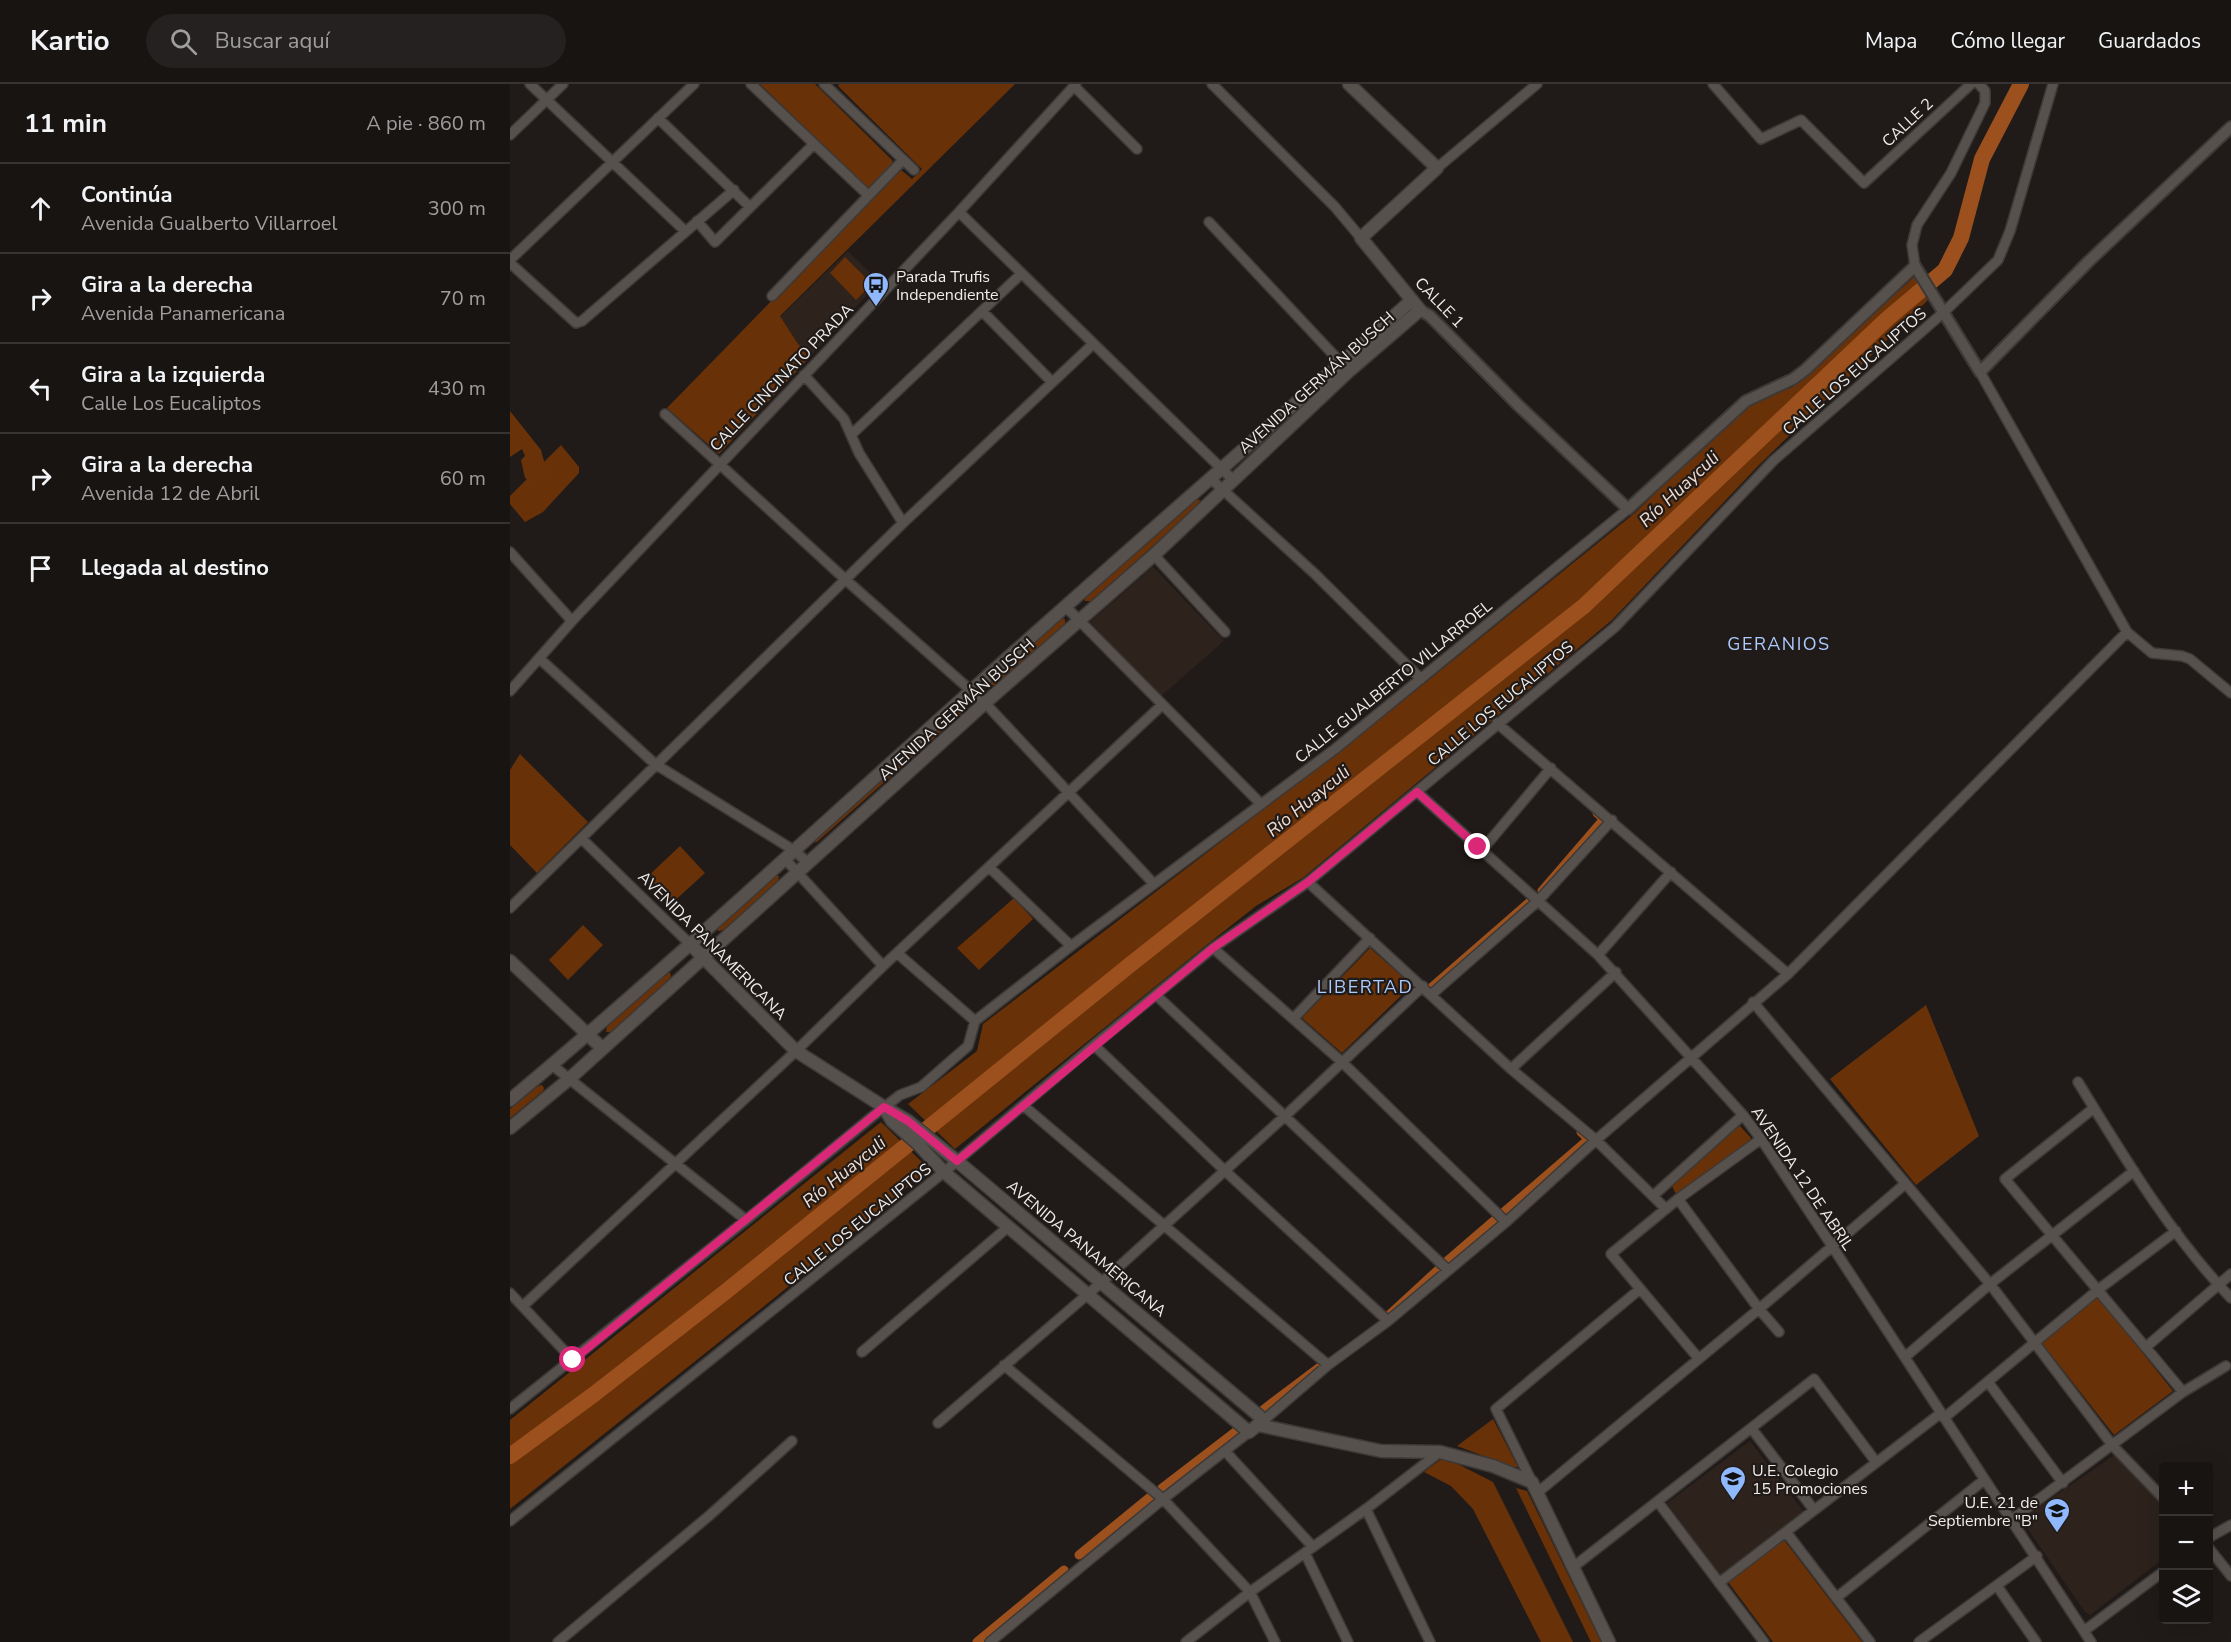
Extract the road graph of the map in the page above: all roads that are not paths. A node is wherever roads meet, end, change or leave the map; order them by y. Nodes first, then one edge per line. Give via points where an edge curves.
1 (530, 84) edge
2 (563, 84) edge
3 (694, 84) edge
4 (751, 84) edge
5 (1212, 84) edge
6 (1349, 84) edge
7 (1538, 84) edge
8 (1713, 84) edge
9 (1971, 84) edge
10 (2053, 84) edge
11 (828, 85) edge
12 (1075, 85) edge
13 (1982, 88) edge
14 (547, 99) junction
15 (658, 118) junction
16 (2231, 127) edge
17 (510, 135) edge
18 (814, 144) junction
19 (1137, 149) dead end
20 (903, 160) junction
21 (611, 162) junction
22 (1437, 168) junction
23 (914, 170) dead end
24 (734, 190) junction
25 (868, 195) junction
26 (750, 207) junction
27 (959, 212) junction
28 (697, 221) junction
29 (1209, 222) dead end
30 (685, 231) junction
31 (1360, 238) junction
32 (510, 261) edge
33 (1915, 266) junction
34 (1021, 274) junction
35 (772, 296) dead end
36 (1412, 300) junction
37 (1420, 310) junction
38 (982, 311) junction
39 (1944, 312) junction
40 (1092, 345) junction
41 (1345, 367) junction
42 (1980, 372) junction
43 (804, 375) junction
44 (1052, 382) junction
45 (665, 414) dead end
46 (851, 435) junction
47 (719, 464) junction
48 (1221, 471) junction
49 (1211, 479) junction
50 (1228, 485) junction
51 (1628, 509) junction
52 (903, 523) junction
53 (510, 552) edge
54 (1154, 555) junction
55 (846, 580) junction
56 (1065, 606) junction
57 (572, 621) junction
58 (1080, 622) junction
59 (1225, 632) dead end
60 (2127, 632) junction
61 (540, 659) junction
62 (1421, 679) junction
63 (971, 690) junction
64 (510, 691) edge
65 (2231, 693) edge
66 (985, 704) junction
67 (1162, 705) junction
68 (1497, 723) junction
69 (656, 764) junction
70 (1551, 768) junction
71 (1069, 792) junction
72 (1417, 792) junction
73 (1261, 804) junction
74 (1612, 820) junction
75 (582, 839) junction
76 (1482, 850) junction
77 (790, 855) junction
78 (809, 864) junction
79 (989, 867) junction
80 (1671, 872) junction
81 (798, 874) junction
82 (1308, 882) junction
83 (1154, 884) junction
84 (1538, 901) junction
85 (510, 908) edge
86 (1370, 938) junction
87 (690, 944) junction
88 (1071, 946) junction
89 (1213, 948) junction
90 (897, 953) junction
91 (1598, 955) junction
92 (704, 958) junction
93 (510, 960) edge
94 (883, 966) junction
95 (1616, 972) junction
96 (1788, 974) junction
97 (1423, 986) junction
98 (1432, 994) junction
99 (1156, 995) junction
100 (1753, 1002) junction
101 (1293, 1019) junction
102 (975, 1021) junction
103 (588, 1034) junction
104 (1094, 1045) junction
105 (602, 1048) junction
106 (796, 1051) junction
107 (1691, 1057) junction
108 (1342, 1062) junction
109 (552, 1065) junction
110 (1511, 1069) junction
111 (568, 1080) junction
112 (2078, 1082) dead end
113 (510, 1100) edge
114 (1024, 1106) junction
115 (884, 1107) junction
116 (2094, 1108) junction
117 (1743, 1115) junction
118 (1284, 1117) junction
119 (510, 1128) edge
120 (921, 1139) junction
121 (1761, 1139) junction
122 (1596, 1140) junction
123 (957, 1161) junction
124 (675, 1163) junction
125 (1224, 1170) junction
126 (2134, 1171) junction
127 (944, 1172) junction
128 (1905, 1184) junction
129 (1654, 1195) junction
130 (1678, 1199) junction
131 (1666, 1209) junction
132 (747, 1220) junction
133 (1506, 1222) junction
134 (1163, 1225) junction
135 (1008, 1227) junction
136 (2176, 1231) junction
137 (2054, 1234) junction
138 (1832, 1246) junction
139 (1448, 1270) junction
140 (2231, 1274) edge
141 (1102, 1282) junction
142 (1990, 1284) junction
143 (2218, 1285) junction
144 (1640, 1289) junction
145 (2099, 1289) junction
146 (510, 1293) edge
147 (1087, 1294) junction
148 (2231, 1298) edge
149 (523, 1306) junction
150 (1759, 1309) junction
151 (1388, 1321) junction
152 (1779, 1332) dead end
153 (2035, 1342) junction
154 (2146, 1347) junction
155 (862, 1352) dead end
156 (1905, 1357) junction
157 (1699, 1359) junction
158 (573, 1360) junction
159 (1004, 1365) junction
160 (1328, 1365) junction
161 (2229, 1367) edge
162 (1988, 1382) junction
163 (2183, 1392) junction
164 (510, 1409) edge
165 (1942, 1416) junction
166 (938, 1423) dead end
167 (1257, 1425) junction
168 (1752, 1429) junction
169 (792, 1441) dead end
170 (2113, 1446) junction
171 (1225, 1451) junction
172 (1440, 1452) junction
173 (1876, 1462) junction
174 (1984, 1480) junction
175 (2063, 1483) junction
176 (1534, 1488) junction
177 (2159, 1495) edge
178 (1163, 1499) junction
179 (1658, 1502) junction
180 (1366, 1509) junction
181 (1814, 1510) junction
182 (2011, 1520) junction
183 (510, 1521) edge
184 (2231, 1525) edge
185 (1786, 1532) junction
186 (2213, 1535) edge
187 (1309, 1550) junction
188 (2213, 1553) edge
189 (2037, 1556) junction
190 (1572, 1568) junction
191 (2159, 1574) edge
192 (2231, 1576) edge
193 (1719, 1583) junction
194 (1997, 1586) junction
195 (1250, 1592) junction
196 (1836, 1598) junction
197 (2084, 1631) junction
198 (999, 1634) junction
199 (1188, 1641) edge
200 (558, 1642) edge
201 (990, 1642) edge
202 (1008, 1642) edge
203 (1275, 1642) edge
204 (1348, 1642) edge
205 (1430, 1642) edge
206 (1609, 1642) edge
207 (1764, 1642) edge
208 (1870, 1642) edge
209 (1919, 1642) edge
210 (2037, 1642) edge
211 (2091, 1642) edge

1 - 14 street
2 - 14 street
3 - 15 street
4 - 18 street
5 - 31 street, CALLE 1 via 1335,207
6 - 22 main road
7 - 22 street
8 - 9 street, CALLE 2 via 1761,139 1802,120 1864,183
10 - 39 street, CALLE LOS EUCALIPTOS via 1998,260
11 - 20 street
12 - 19 street
12 - 27 street, CALLE CINCINATO PRADA
13 - 33 street via 1985,104 1951,173 1917,225 1912,245
14 - 17 street
14 - 21 street
15 - 21 street
15 - 24 street
16 - 42 street via 2089,261
18 - 25 street
18 - 26 street
20 - 23 street
20 - 25 street
21 - 30 street
21 - 32 street
22 - 31 main road
24 - 26 street
24 - 28 street
25 - 35 street
26 - 28 street via 715,242
27 - 34 street
27 - 43 street, CALLE CINCINATO PRADA
28 - 30 street
29 - 41 street
30 - 32 street via 576,323
31 - 36 main road, CALLE 1
33 - 39 street
33 - 51 street, CALLE GUALBERTO VILLARROEL via 1805,370 1746,401
34 - 38 street
34 - 40 street
36 - 37 main road, CALLE 1
36 - 41 main road, AVENIDA GERMÁN BUSCH
37 - 41 main road, AVENIDA GERMÁN BUSCH
37 - 51 street, CALLE 1
38 - 44 street
38 - 46 street
39 - 42 street
39 - 68 street, CALLE LOS EUCALIPTOS via 1773,461 1615,627
40 - 44 street
40 - 48 street
41 - 48 main road, AVENIDA GERMÁN BUSCH
41 - 50 main road, AVENIDA GERMÁN BUSCH
42 - 60 street
43 - 46 street via 844,418
43 - 47 street, CALLE CINCINATO PRADA
44 - 52 street
45 - 47 street
46 - 52 street
47 - 55 street
47 - 57 street, CALLE CINCINATO PRADA
48 - 49 main road, AVENIDA GERMÁN BUSCH
48 - 50 street
49 - 50 street
49 - 56 main road, AVENIDA GERMÁN BUSCH
50 - 54 main road, AVENIDA GERMÁN BUSCH
50 - 62 street
51 - 62 street, CALLE GUALBERTO VILLARROEL
52 - 55 street
53 - 57 street
54 - 58 main road, AVENIDA GERMÁN BUSCH
54 - 59 street
55 - 63 street
55 - 69 street
56 - 58 street
56 - 63 main road, AVENIDA GERMÁN BUSCH
57 - 61 street, CALLE CINCINATO PRADA
58 - 66 main road, AVENIDA GERMÁN BUSCH
58 - 67 street
60 - 65 street via 2152,653 2190,659
60 - 96 street
61 - 64 street, CALLE CINCINATO PRADA
61 - 69 street
62 - 73 street, CALLE GUALBERTO VILLARROEL
63 - 66 street
63 - 77 main road, AVENIDA GERMÁN BUSCH
66 - 71 street
66 - 78 main road, AVENIDA GERMÁN BUSCH
67 - 71 street
67 - 73 street
68 - 70 street
68 - 72 street, CALLE LOS EUCALIPTOS
69 - 75 street
69 - 77 street
70 - 74 street
70 - 76 street
71 - 79 street
71 - 83 street
72 - 76 street, AVENIDA 12 DE ABRIL
72 - 82 street, CALLE LOS EUCALIPTOS
73 - 83 street, CALLE GUALBERTO VILLARROEL
74 - 80 street
74 - 84 street
75 - 85 street
75 - 87 street, AVENIDA PANAMERICANA
76 - 84 street, AVENIDA 12 DE ABRIL
77 - 78 street
77 - 81 street
77 - 87 main road, AVENIDA GERMÁN BUSCH
78 - 81 main road, AVENIDA GERMÁN BUSCH
79 - 88 street
79 - 90 street
80 - 91 street
80 - 96 street
81 - 92 main road, AVENIDA GERMÁN BUSCH
81 - 94 street
82 - 86 street
82 - 89 street, CALLE LOS EUCALIPTOS
83 - 88 street, CALLE GUALBERTO VILLARROEL
84 - 91 street, AVENIDA 12 DE ABRIL
84 - 98 street
86 - 97 street
86 - 101 street
87 - 92 main road, AVENIDA PANAMERICANA
87 - 103 main road, AVENIDA GERMÁN BUSCH
88 - 102 street, CALLE GUALBERTO VILLARROEL
89 - 99 street, CALLE LOS EUCALIPTOS
89 - 101 street
90 - 94 street
90 - 102 street
91 - 95 street, AVENIDA 12 DE ABRIL
92 - 105 main road, AVENIDA GERMÁN BUSCH
92 - 106 main road, AVENIDA PANAMERICANA
93 - 103 main road
94 - 106 street
95 - 107 street, AVENIDA 12 DE ABRIL
95 - 110 street
96 - 100 street
97 - 98 street
97 - 108 street
98 - 110 street
99 - 104 street, CALLE LOS EUCALIPTOS
99 - 118 street
100 - 107 street
100 - 128 street
101 - 108 street
102 - 115 street via 968,1046 921,1087
103 - 105 main road
103 - 109 main road, AVENIDA GERMÁN BUSCH
104 - 114 street, CALLE LOS EUCALIPTOS
104 - 125 street
105 - 111 main road, AVENIDA GERMÁN BUSCH
106 - 115 main road, AVENIDA PANAMERICANA
106 - 124 street
107 - 117 street, AVENIDA 12 DE ABRIL
107 - 122 street
108 - 118 street
108 - 133 street
109 - 111 street
109 - 113 main road, AVENIDA GERMÁN BUSCH
110 - 122 street
111 - 119 main road, AVENIDA GERMÁN BUSCH
111 - 124 street
112 - 116 street
114 - 123 street, CALLE LOS EUCALIPTOS
114 - 134 street
115 - 120 main road, AVENIDA PANAMERICANA
115 - 132 street
116 - 126 street
116 - 137 street via 2006,1179
117 - 121 street, AVENIDA 12 DE ABRIL
117 - 129 street
118 - 125 street
118 - 139 street
120 - 123 main road, AVENIDA PANAMERICANA
120 - 127 main road, AVENIDA PANAMERICANA
121 - 130 street
121 - 138 street, AVENIDA 12 DE ABRIL
122 - 129 street
122 - 133 street
123 - 127 street, CALLE LOS EUCALIPTOS
123 - 141 main road, AVENIDA PANAMERICANA
124 - 132 street
124 - 149 street
125 - 134 street
125 - 151 street
126 - 136 street
126 - 137 street
127 - 135 main road, AVENIDA PANAMERICANA
127 - 183 street, CALLE LOS EUCALIPTOS
128 - 138 street
128 - 142 street
129 - 131 street
130 - 131 street
130 - 150 street
131 - 144 street via 1611,1254
132 - 158 street
133 - 139 street
134 - 141 street
134 - 160 street
135 - 147 main road, AVENIDA PANAMERICANA
135 - 155 street
136 - 143 street
136 - 145 street
137 - 142 street
137 - 145 street
138 - 150 street
138 - 156 street, AVENIDA 12 DE ABRIL
139 - 151 street
140 - 143 street
141 - 147 street
141 - 167 main road, AVENIDA PANAMERICANA
142 - 153 street
142 - 156 street
143 - 148 street
143 - 154 street
144 - 157 street
144 - 176 street via 1496,1409
145 - 153 street
145 - 154 street
146 - 149 street
147 - 159 street
147 - 167 main road, AVENIDA PANAMERICANA
149 - 158 street
150 - 152 street
150 - 157 street
151 - 160 street
153 - 162 street
153 - 170 street
154 - 163 street
156 - 165 street, AVENIDA 12 DE ABRIL
157 - 176 street
158 - 164 street
159 - 166 street
159 - 178 street
160 - 167 street
161 - 163 street
162 - 165 street
162 - 175 street
163 - 170 street
165 - 173 street
165 - 174 street, AVENIDA 12 DE ABRIL
167 - 171 street
167 - 172 main road, AVENIDA PANAMERICANA via 1381,1451
168 - 173 street via 1814,1379
168 - 179 street
168 - 181 street
169 - 200 street
170 - 175 street
170 - 177 street
171 - 178 street
171 - 187 street
172 - 176 main road, AVENIDA PANAMERICANA via 1493,1466
172 - 180 street
173 - 181 street
174 - 182 street, AVENIDA 12 DE ABRIL
174 - 196 street
175 - 182 street
176 - 190 main road
178 - 195 street
178 - 198 street
179 - 190 street
179 - 193 street
180 - 187 street
180 - 205 street
181 - 185 street
182 - 189 street, AVENIDA 12 DE ABRIL
184 - 186 street
185 - 193 street
185 - 196 street
187 - 195 street
187 - 204 street
188 - 192 street
189 - 194 street
189 - 197 street, AVENIDA 12 DE ABRIL
190 - 206 main road
191 - 197 street
193 - 207 street
194 - 209 street
194 - 210 street
195 - 199 street
195 - 203 street
196 - 208 street
197 - 211 street, AVENIDA 12 DE ABRIL
198 - 201 street
198 - 202 street

